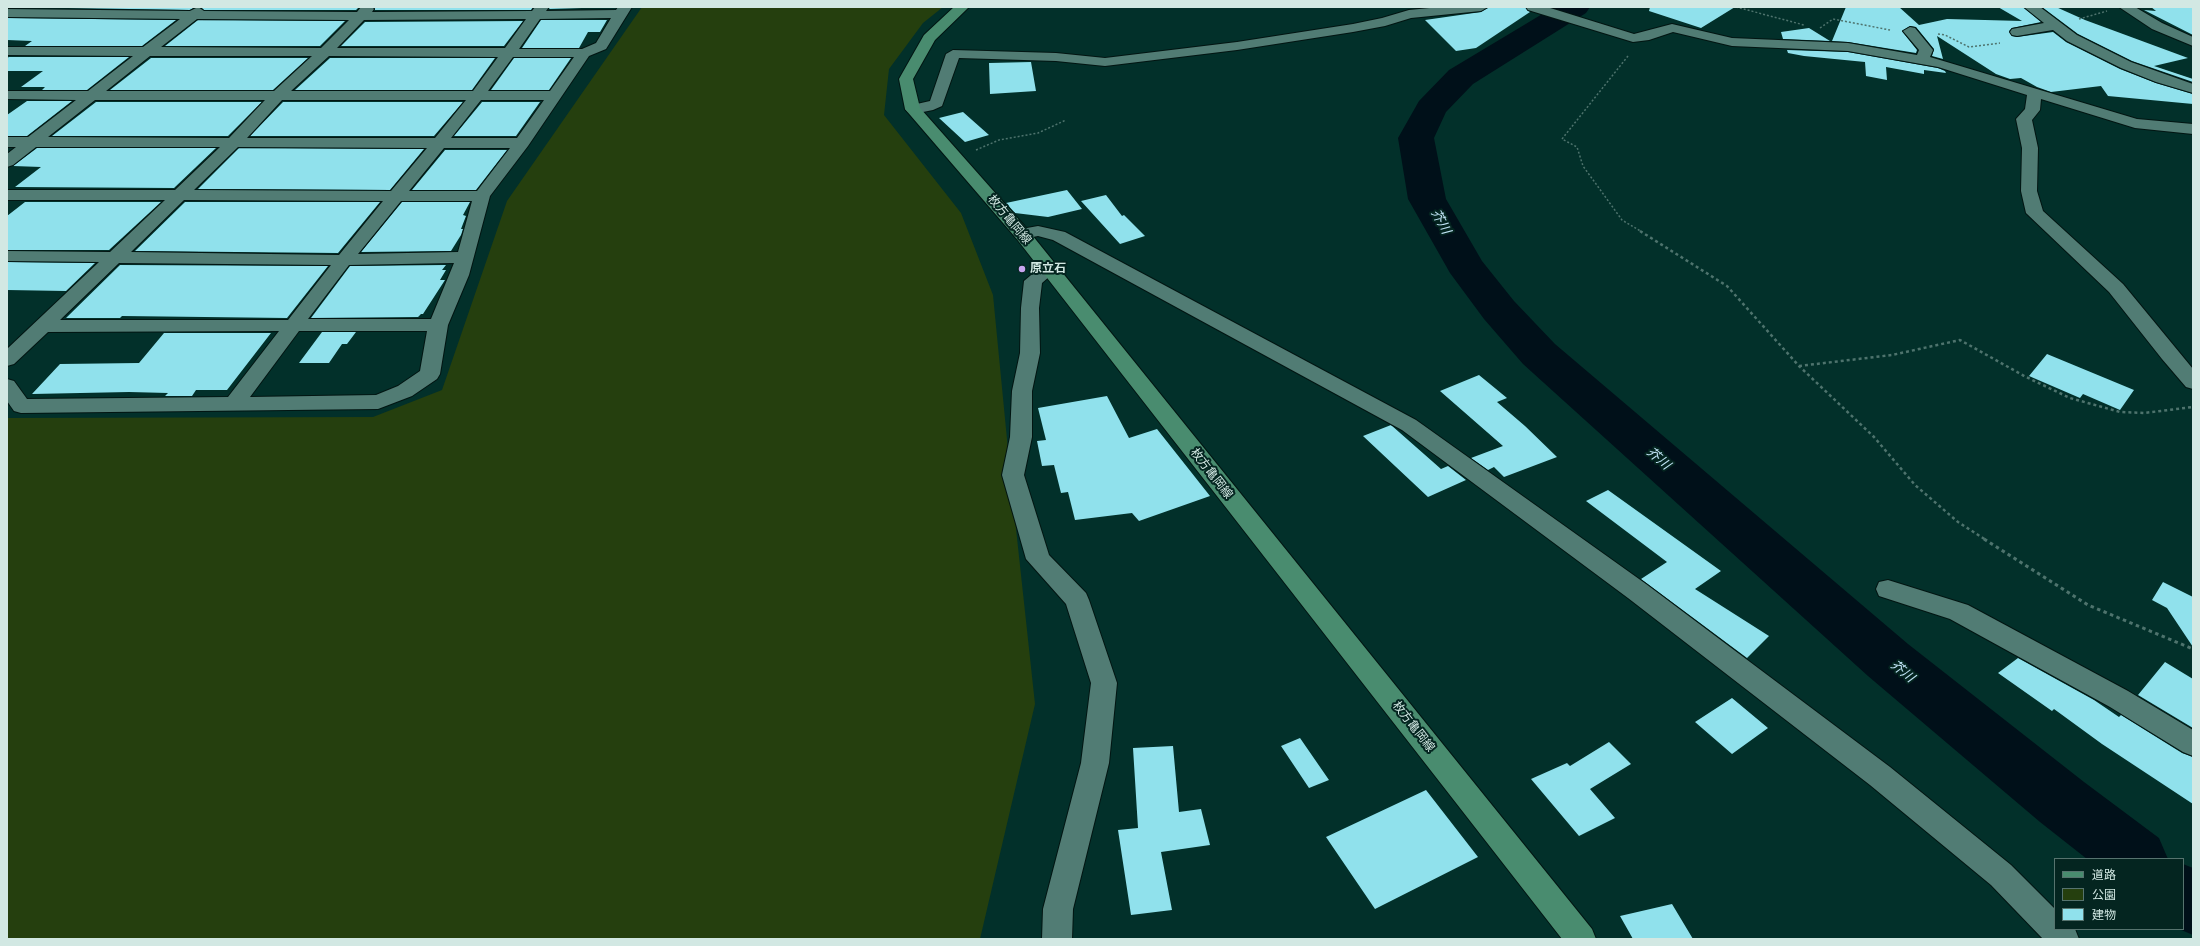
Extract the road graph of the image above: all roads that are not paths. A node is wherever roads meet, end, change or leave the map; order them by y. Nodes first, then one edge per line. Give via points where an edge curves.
1 (962, 7) edge
2 (1481, 7) edge
3 (2031, 7) edge
4 (1536, 8) edge
5 (2120, 8) edge
6 (199, 10) edge
7 (366, 11) edge
8 (538, 11) edge
9 (623, 11) edge
10 (7, 13) edge
11 (2057, 25) junction
12 (1910, 32) dead end
13 (2017, 32) road end
14 (2193, 42) edge
15 (7, 51) edge
16 (147, 52) junction
17 (510, 52) junction
18 (324, 53) junction
19 (584, 53) junction
20 (1921, 60) junction
21 (2193, 89) edge
22 (2035, 93) junction
23 (7, 95) edge
24 (91, 95) junction
25 (277, 96) junction
26 (476, 96) junction
27 (554, 96) junction
28 (914, 109) junction
29 (2193, 129) edge
30 (7, 142) edge
31 (32, 142) junction
32 (234, 142) junction
33 (438, 142) junction
34 (522, 143) junction
35 (7, 162) edge
36 (7, 195) edge
37 (180, 195) junction
38 (397, 196) junction
39 (482, 196) junction
40 (1022, 234) junction
41 (7, 256) edge
42 (116, 256) junction
43 (465, 257) junction
44 (344, 260) junction
45 (1049, 269) junction
46 (438, 325) junction
47 (43, 326) junction
48 (294, 326) junction
49 (7, 360) edge
50 (2193, 382) edge
51 (7, 386) edge
52 (234, 403) junction
53 (1888, 589) dead end
54 (2193, 744) edge
55 (2054, 929) edge
56 (2055, 930) edge
57 (1057, 939) edge
58 (1581, 939) edge
59 (2064, 939) edge

1 - 28 main road, 枚方亀岡線 via 929,38 906,79
2 - 28 street via 1409,14 1354,28 1105,62 1056,57 954,54 937,103
3 - 11 street
4 - 20 street via 1633,38 1672,28 1732,42 1833,45
5 - 14 street
6 - 7 street
6 - 10 street
6 - 16 street
7 - 8 street
7 - 18 street
8 - 9 street
8 - 17 street
9 - 19 street via 601,46
11 - 13 street
11 - 21 street via 2072,38 2126,65
12 - 20 street via 1926,50
15 - 16 street
16 - 18 street
16 - 24 street
17 - 18 street
17 - 19 street
17 - 26 street
18 - 25 street
19 - 27 street
20 - 22 street via 1964,69
22 - 29 street via 2135,124
22 - 50 street via 2032,110 2024,119 2030,148 2029,191 2035,213 2116,288
23 - 24 street
24 - 25 street
24 - 31 street
25 - 26 street
25 - 32 street
26 - 27 street
26 - 33 street
27 - 34 street
28 - 40 main road, 枚方亀岡線
30 - 31 street
31 - 32 street
31 - 35 street
32 - 33 street
32 - 37 street
33 - 34 street
33 - 38 street
34 - 39 street
36 - 37 street
37 - 38 street
37 - 42 street
38 - 39 street
38 - 44 street
39 - 43 street
40 - 45 main road, 枚方亀岡線
40 - 55 street via 1038,231 1059,236 1409,425 1637,591 1880,776 2001,875
41 - 42 street
42 - 44 street
42 - 47 street
43 - 44 street
43 - 46 street
44 - 48 street
45 - 57 street via 1033,281 1030,353 1022,391 1021,437 1013,475 1038,559 1076,600 1104,683 1095,763 1058,909
45 - 58 main road, 枚方亀岡線
46 - 48 street
46 - 52 street via 430,374 405,391 378,402
47 - 48 street
47 - 49 street
48 - 52 street
51 - 52 street via 21,406
53 - 54 street via 1959,612 2119,698
56 - 59 street

